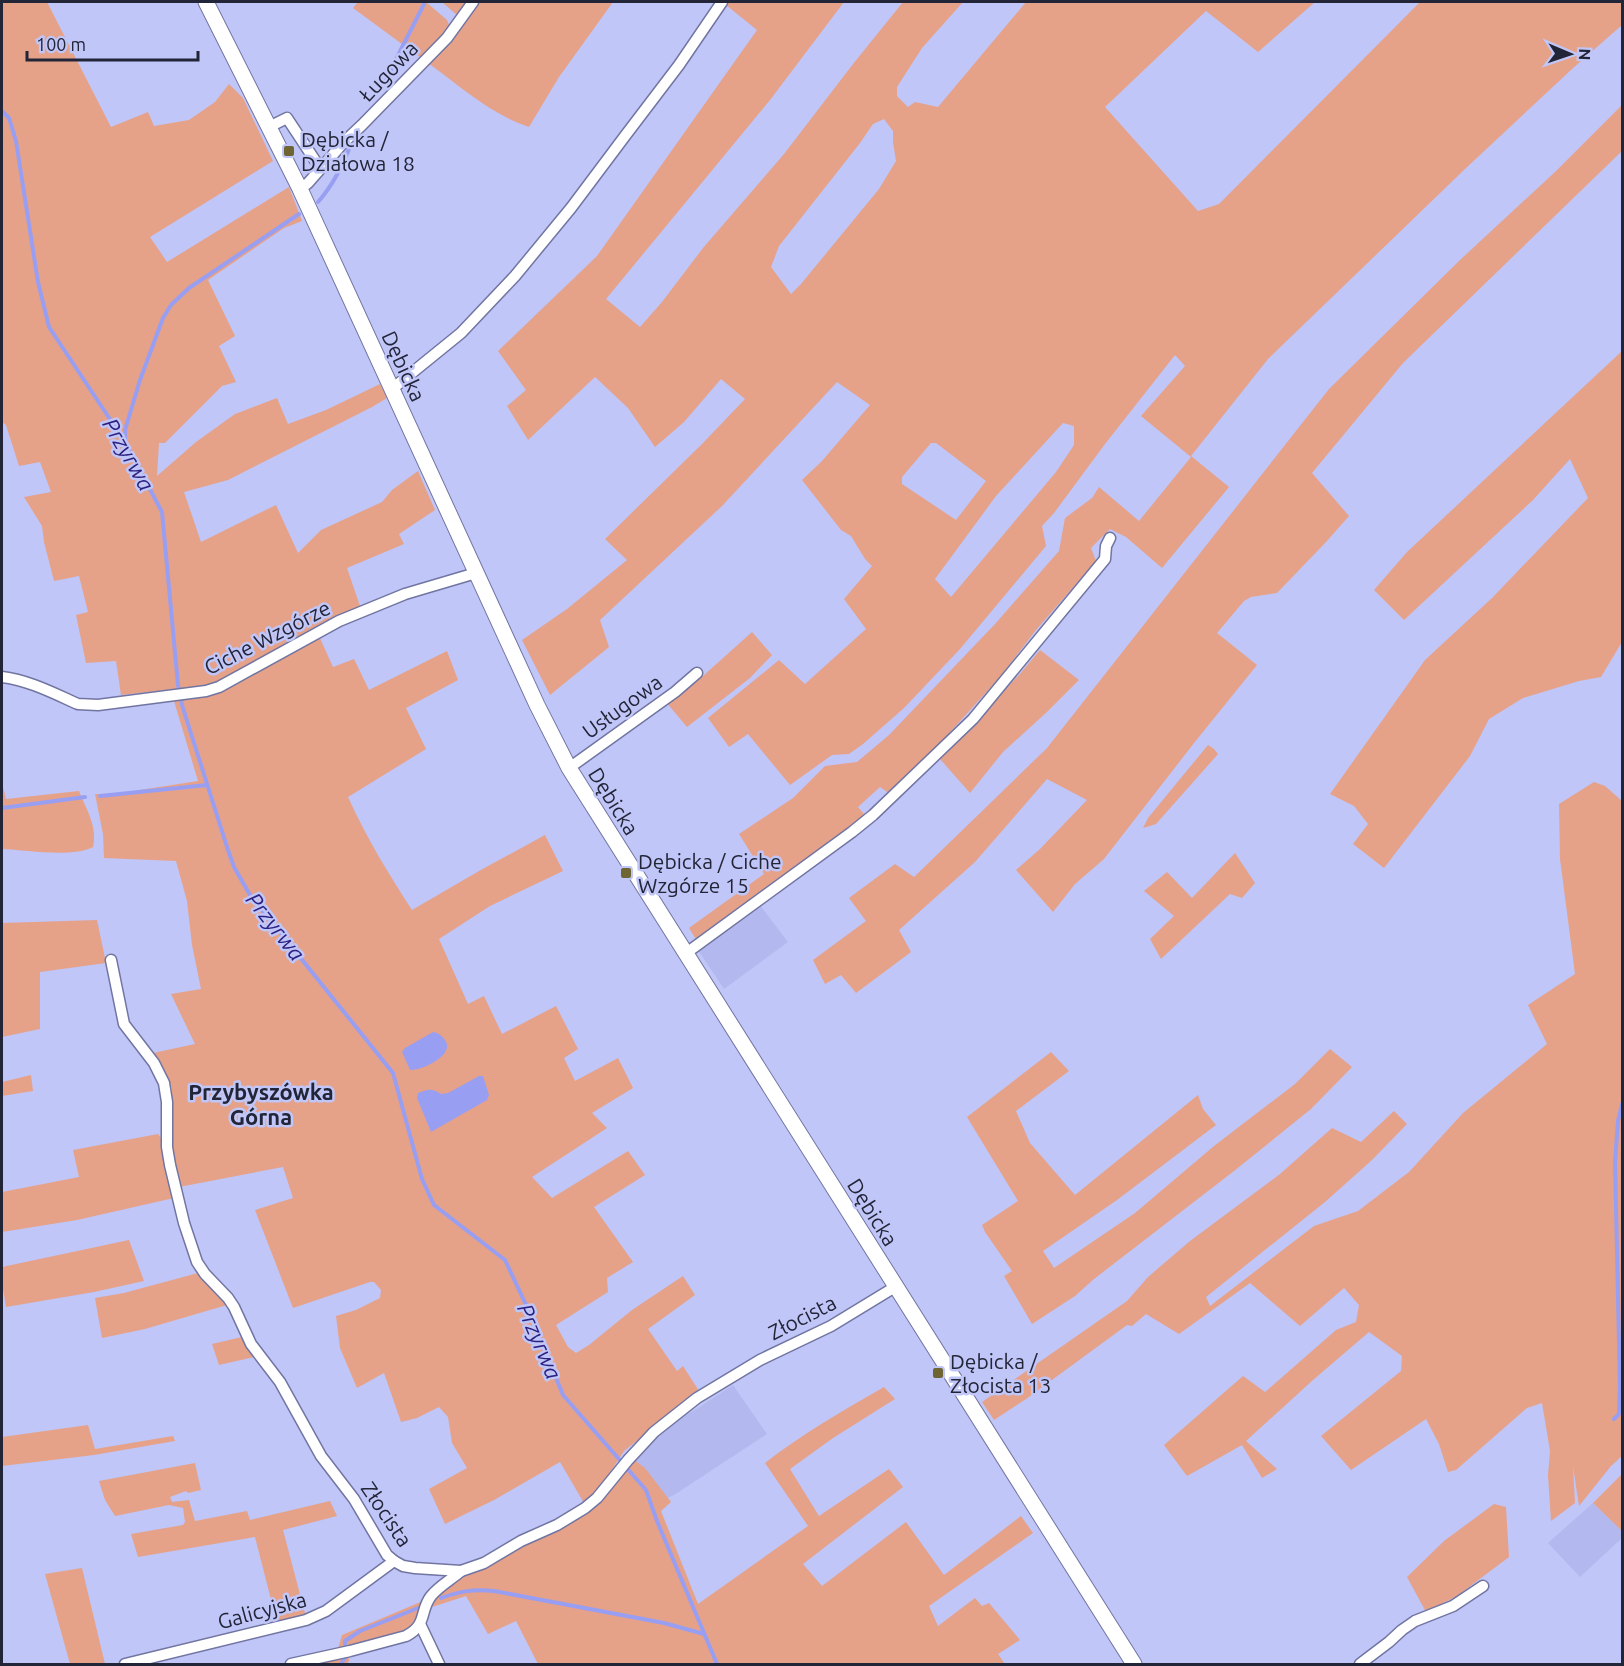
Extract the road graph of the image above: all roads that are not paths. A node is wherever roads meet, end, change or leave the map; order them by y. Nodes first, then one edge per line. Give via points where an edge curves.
1 (206, 2) edge
2 (473, 2) edge
3 (722, 2) edge
4 (269, 127) junction
5 (320, 168) junction
6 (300, 189) junction
7 (392, 389) junction
8 (1110, 538) dead end
9 (476, 573) junction
10 (697, 673) dead end
11 (2, 676) edge
12 (569, 768) junction
13 (685, 954) junction
14 (111, 960) dead end
15 (895, 1287) junction
16 (393, 1561) junction
17 (461, 1571) junction
18 (1483, 1586) dead end
19 (420, 1624) junction
20 (125, 1665) edge
21 (291, 1665) edge
22 (439, 1665) edge
23 (1134, 1665) edge
24 (1360, 1665) edge

1 - 4 street, Dębicka
2 - 5 street, Ługowa via 447,38
3 - 7 street via 679,65 515,276 461,333
4 - 5 street via 287,118
4 - 6 street, Dębicka
5 - 6 street, Ługowa
6 - 7 street, Dębicka
7 - 9 street, Dębicka
8 - 13 street via 1105,559 973,719 873,815
9 - 11 street, Ciche Wzgórze via 372,607 319,631 237,679 206,691 85,705
9 - 12 street, Dębicka
10 - 12 street, Usługowa
12 - 13 street, Dębicka
13 - 15 street, Dębicka
14 - 16 street, Złocista via 124,1024 164,1083 169,1161 197,1262 234,1307 251,1344 280,1382 321,1456
15 - 17 street, Złocista via 697,1398 654,1432 585,1508 557,1526
15 - 23 street, Dębicka
16 - 17 street, Złocista via 415,1568
16 - 20 street, Galicyjska via 326,1611 306,1620
17 - 19 street via 429,1598
18 - 24 street via 1453,1606 1415,1621
19 - 21 street via 406,1636
19 - 22 street

